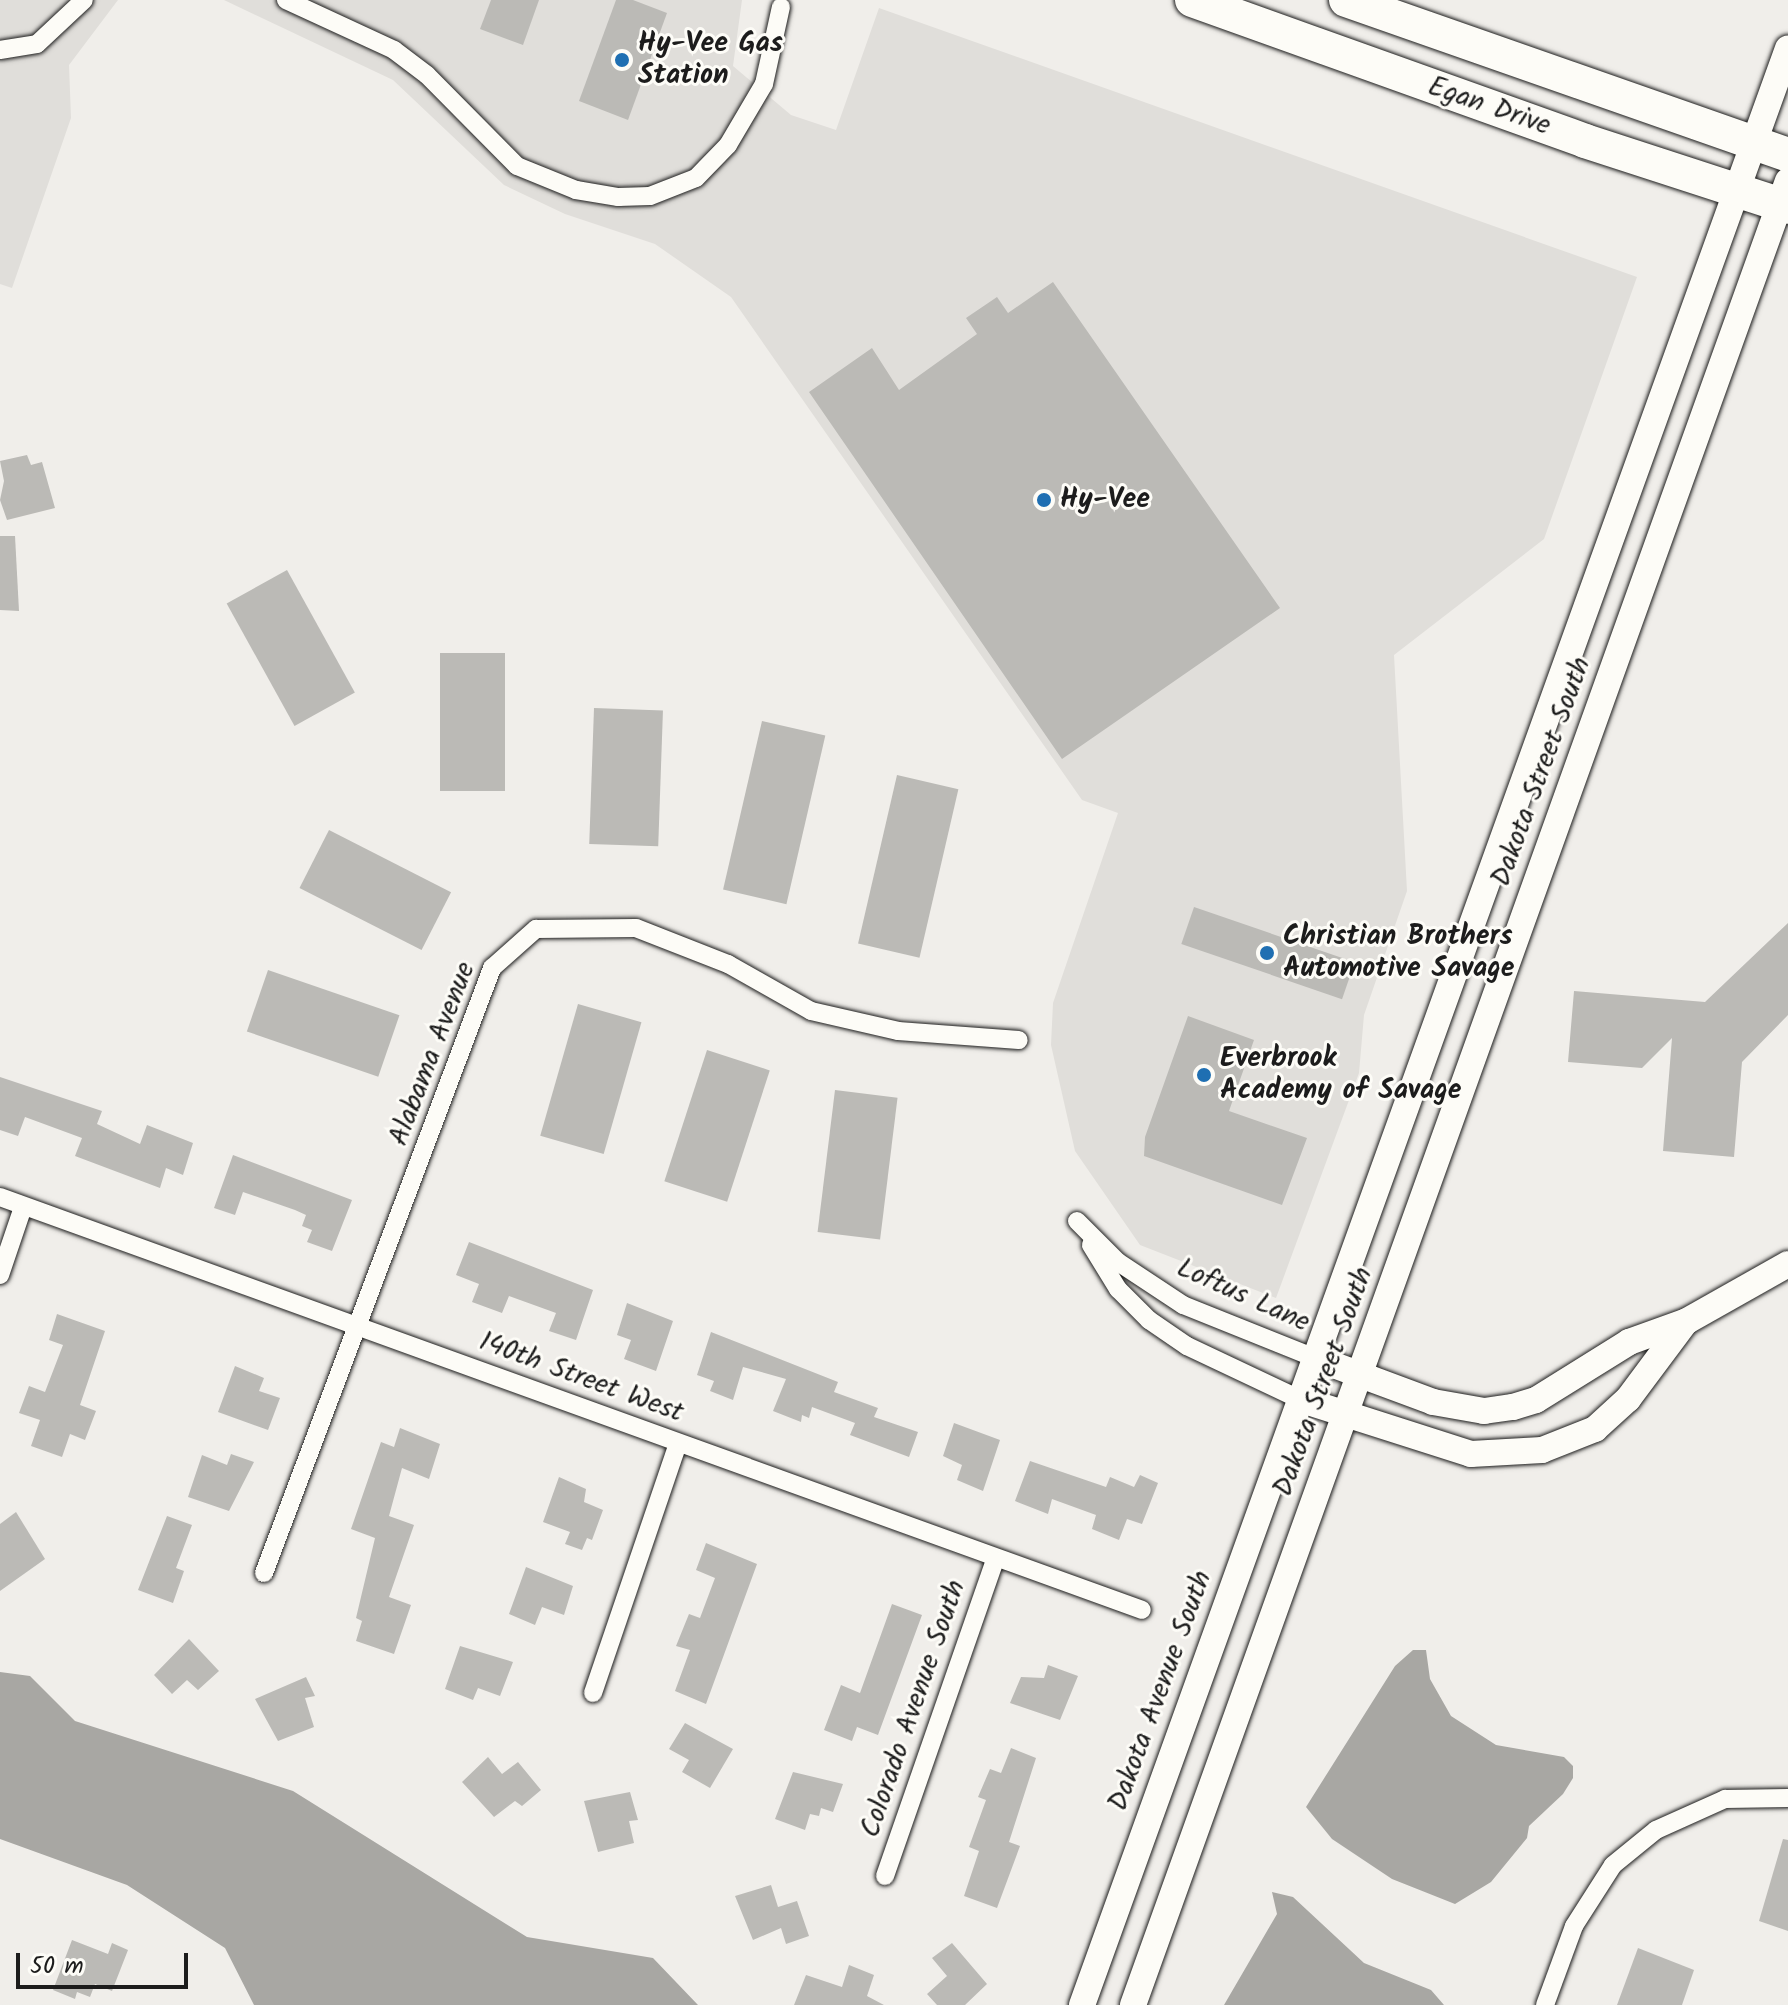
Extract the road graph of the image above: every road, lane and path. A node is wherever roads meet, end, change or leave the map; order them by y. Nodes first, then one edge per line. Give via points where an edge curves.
1 (84, 0) edge
2 (286, 0) edge
3 (1192, 0) edge
4 (1346, 0) edge
5 (782, 2) edge
6 (1788, 48) edge
7 (0, 50) edge
8 (1752, 143) junction
9 (1788, 155) edge
10 (1736, 189) junction
11 (1785, 197) edge
12 (1019, 1040) dead end
13 (0, 1197) edge
14 (23, 1207) junction
15 (1077, 1221) dead end
16 (1089, 1243) dead end
17 (1788, 1264) edge
18 (0, 1275) edge
19 (1687, 1321) junction
20 (359, 1327) junction
21 (1315, 1358) junction
22 (1360, 1376) junction
23 (1299, 1399) junction
24 (1345, 1416) junction
25 (678, 1443) junction
26 (995, 1561) junction
27 (264, 1573) dead end
28 (1142, 1610) dead end
29 (593, 1693) dead end
30 (1788, 1798) edge
31 (885, 1876) dead end
32 (1082, 2005) edge
33 (1133, 2005) edge
34 (1545, 2005) edge

1 - 7 street via 37,44
2 - 5 street via 355,30 427,75 517,166 576,190 650,196 696,178 728,145 764,84
3 - 10 highway, Egan Drive via 1570,136
4 - 8 highway, Egan Drive
6 - 8 main road, Dakota Street South
8 - 9 highway, Egan Drive
8 - 10 main road, Dakota Street South
10 - 11 highway, Egan Drive
10 - 21 main road, Dakota Street South
11 - 22 main road, Dakota Street South
12 - 20 street, Alabama Avenue via 898,1031 811,1011 728,964 636,928 536,929 492,968
13 - 14 street, 140th Street West
14 - 18 street
14 - 20 street, 140th Street West
15 - 21 street, Loftus Lane via 1118,1262 1183,1305
16 - 23 street via 1118,1289 1149,1320 1187,1346
17 - 19 main road
19 - 22 main road via 1629,1342 1536,1400 1513,1407 1461,1409
19 - 24 main road via 1628,1399 1595,1429 1567,1444 1508,1455 1471,1454
20 - 25 street, 140th Street West
20 - 27 street, Alabama Avenue
21 - 22 main road
21 - 23 main road, Dakota Street South
22 - 24 main road, Dakota Street South
23 - 24 main road
23 - 32 main road, Dakota Avenue South
24 - 33 main road, Dakota Street South
25 - 26 street, 140th Street West
25 - 29 street
26 - 28 street, 140th Street West
26 - 31 street, Colorado Avenue South
30 - 34 street via 1725,1799 1656,1830 1613,1865 1574,1926

